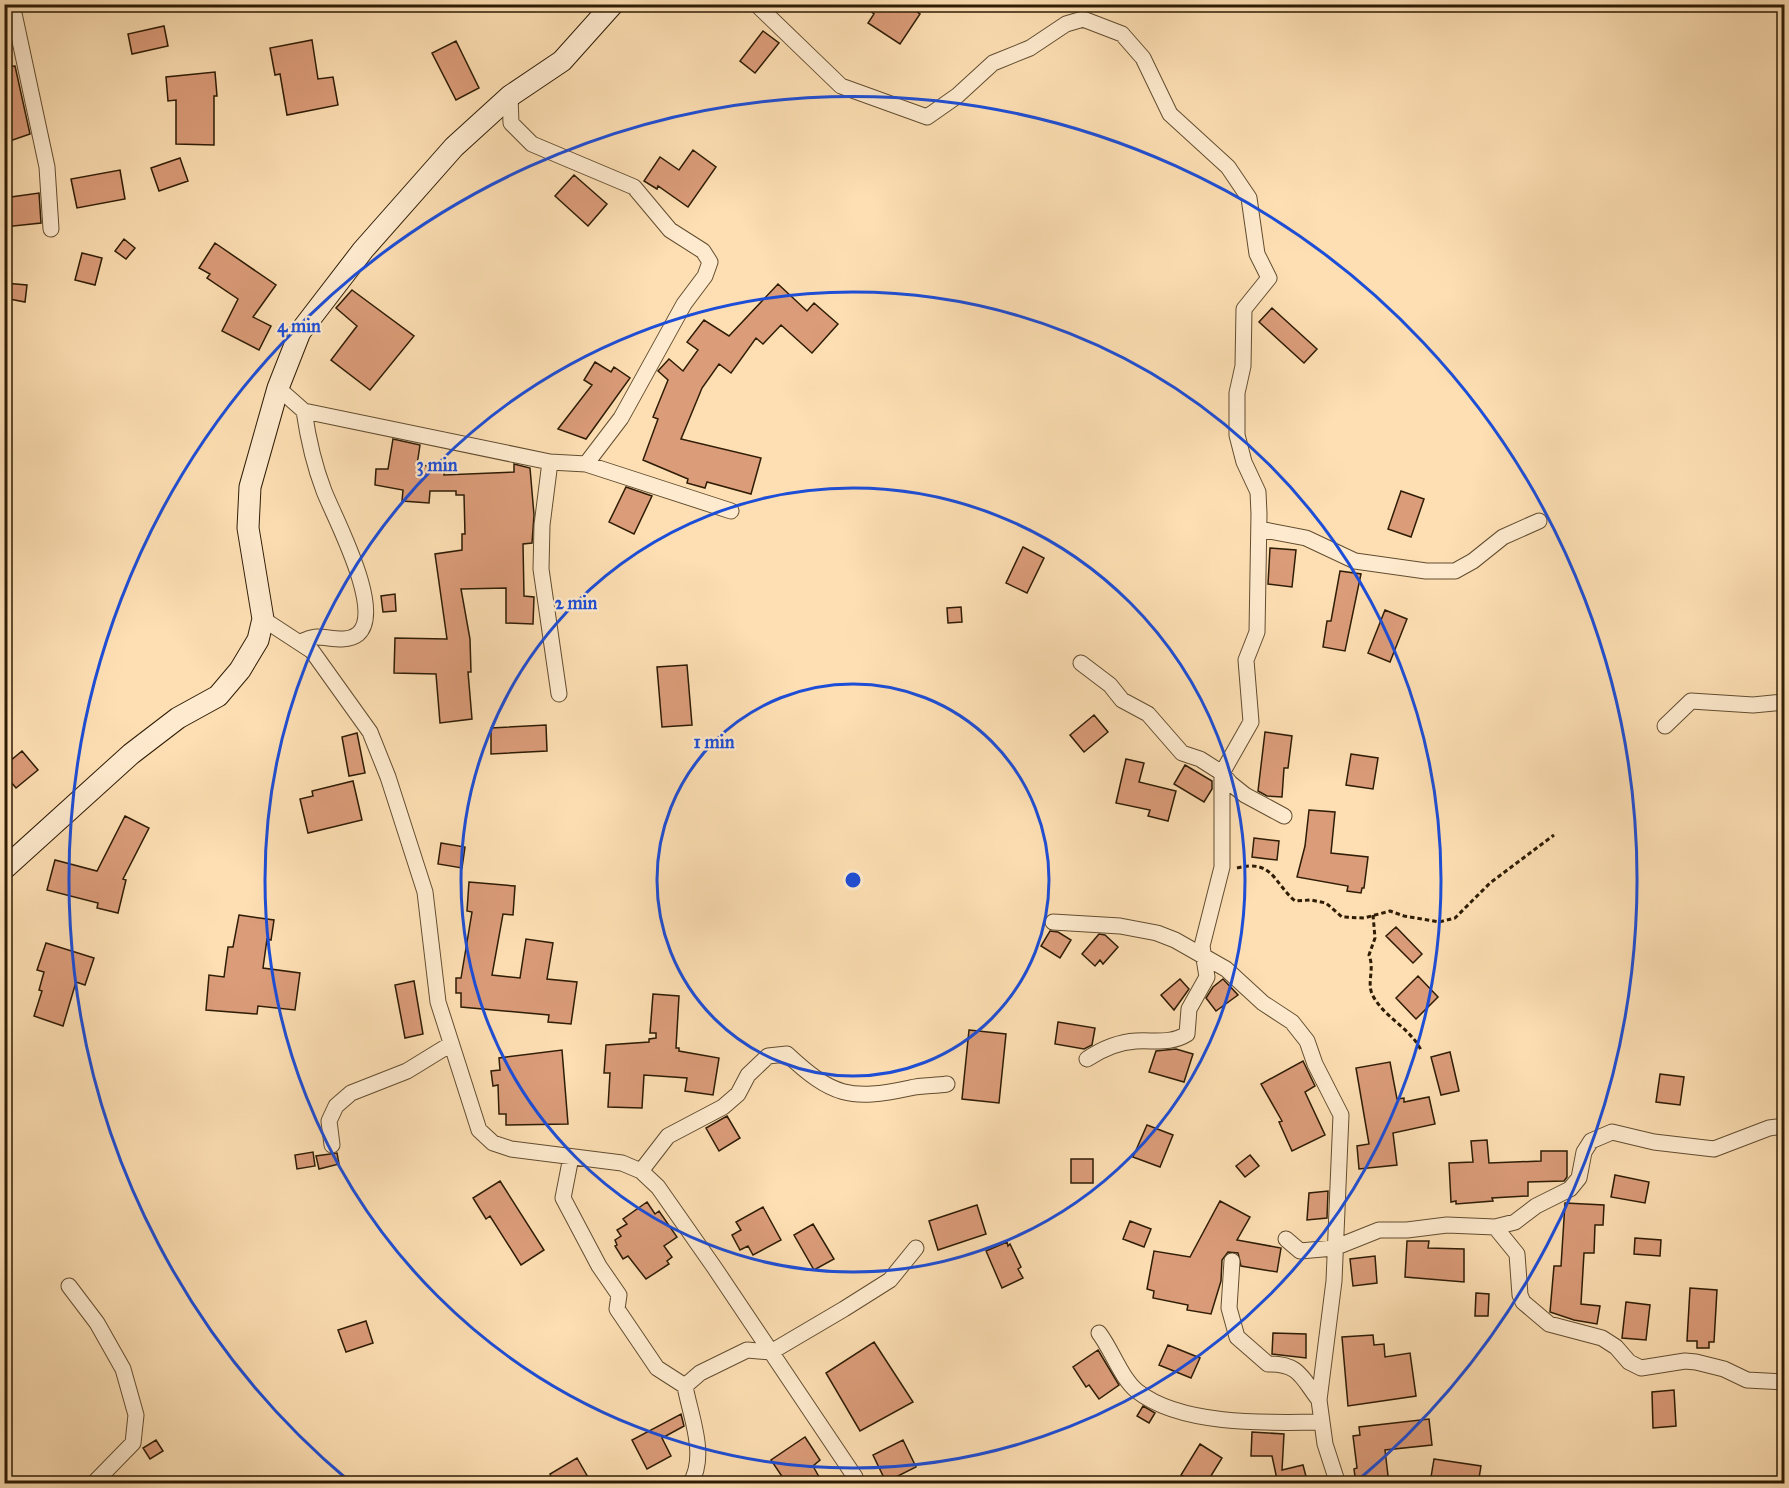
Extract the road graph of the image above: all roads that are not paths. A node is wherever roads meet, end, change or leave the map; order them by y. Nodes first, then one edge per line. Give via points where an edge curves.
1 (12, 4) edge
2 (613, 4) edge
3 (756, 4) edge
4 (510, 96) junction
5 (51, 229) dead end
6 (278, 388) junction
7 (304, 411) junction
8 (550, 462) junction
9 (586, 464) junction
10 (731, 511) dead end
11 (1539, 521) dead end
12 (1259, 529) junction
13 (263, 619) junction
14 (300, 642) junction
15 (1081, 663) dead end
16 (560, 694) dead end
17 (1785, 702) edge
18 (1665, 726) dead end
19 (1222, 773) junction
20 (1284, 816) dead end
21 (4, 869) edge
22 (1053, 922) dead end
23 (1203, 956) junction
24 (451, 1044) junction
25 (1087, 1059) dead end
26 (948, 1084) dead end
27 (1785, 1126) edge
28 (332, 1145) dead end
29 (571, 1157) junction
30 (641, 1171) junction
31 (1496, 1227) junction
32 (1286, 1239) dead end
33 (916, 1248) dead end
34 (1334, 1248) junction
35 (1232, 1262) dead end
36 (69, 1286) dead end
37 (1099, 1333) dead end
38 (771, 1352) junction
39 (1785, 1382) edge
40 (685, 1386) junction
41 (1319, 1400) junction
42 (1322, 1422) junction
43 (93, 1484) edge
44 (690, 1484) edge
45 (856, 1484) edge
46 (1335, 1484) edge

1 - 5 street via 47,167
2 - 4 street via 562,61
3 - 12 street via 841,87 927,117 993,63 1030,48 1066,24 1083,19 1122,34 1143,58 1170,114 1228,167 1249,198 1257,254 1269,278 1244,309 1238,435 1244,462 1258,492
4 - 6 street via 454,147 363,250 300,332
4 - 9 street via 511,123 532,144 634,187 670,230 703,252 710,262 621,418
6 - 7 street
6 - 13 street via 250,487 248,518
7 - 8 street
7 - 14 street via 324,492 349,544 362,587 364,623 353,638 315,637
8 - 9 street
8 - 16 street via 541,569
9 - 10 street
11 - 12 street via 1503,537 1455,571 1356,561 1306,538
12 - 19 street via 1257,632 1246,660 1251,722
13 - 14 street
13 - 21 street via 258,640 218,696 178,718 131,754
14 - 24 street via 327,669 370,732 388,777 425,892 438,1002
15 - 19 street via 1110,685 1122,700 1148,714 1182,753
17 - 18 street via 1753,705 1691,701
19 - 20 street via 1245,795
19 - 23 street via 1221,872 1202,946
22 - 23 street via 1120,926 1157,933
23 - 25 street via 1207,977 1189,1009 1187,1034 1176,1041 1124,1042
23 - 34 street via 1226,969 1263,1003 1292,1022 1307,1041 1328,1086 1341,1115
24 - 28 street via 407,1071 351,1093 336,1106 329,1121
24 - 29 street via 479,1130 493,1143 511,1149
26 - 30 street via 887,1094 842,1092 819,1082 787,1054 768,1056 748,1076 738,1094 723,1107 668,1136
27 - 31 street via 1769,1128 1714,1149 1612,1132 1591,1141 1584,1152 1579,1178 1570,1189 1515,1222
29 - 30 street via 622,1164
29 - 40 street via 563,1198 618,1295 617,1309 657,1368
30 - 38 street via 658,1187
31 - 34 street via 1447,1225 1378,1230
31 - 39 street via 1517,1254 1523,1302 1549,1324 1602,1338 1641,1368 1696,1362 1748,1380
32 - 34 street via 1300,1251
33 - 38 street via 890,1280
34 - 41 street via 1334,1281
35 - 41 street via 1229,1308 1237,1337 1268,1364 1284,1363 1297,1370
36 - 43 street via 97,1323 123,1369 136,1415 133,1443
37 - 42 street via 1136,1391 1162,1404 1218,1419
38 - 40 street via 747,1350 700,1373
38 - 45 street
40 - 44 street via 698,1457
41 - 42 street
42 - 46 street

